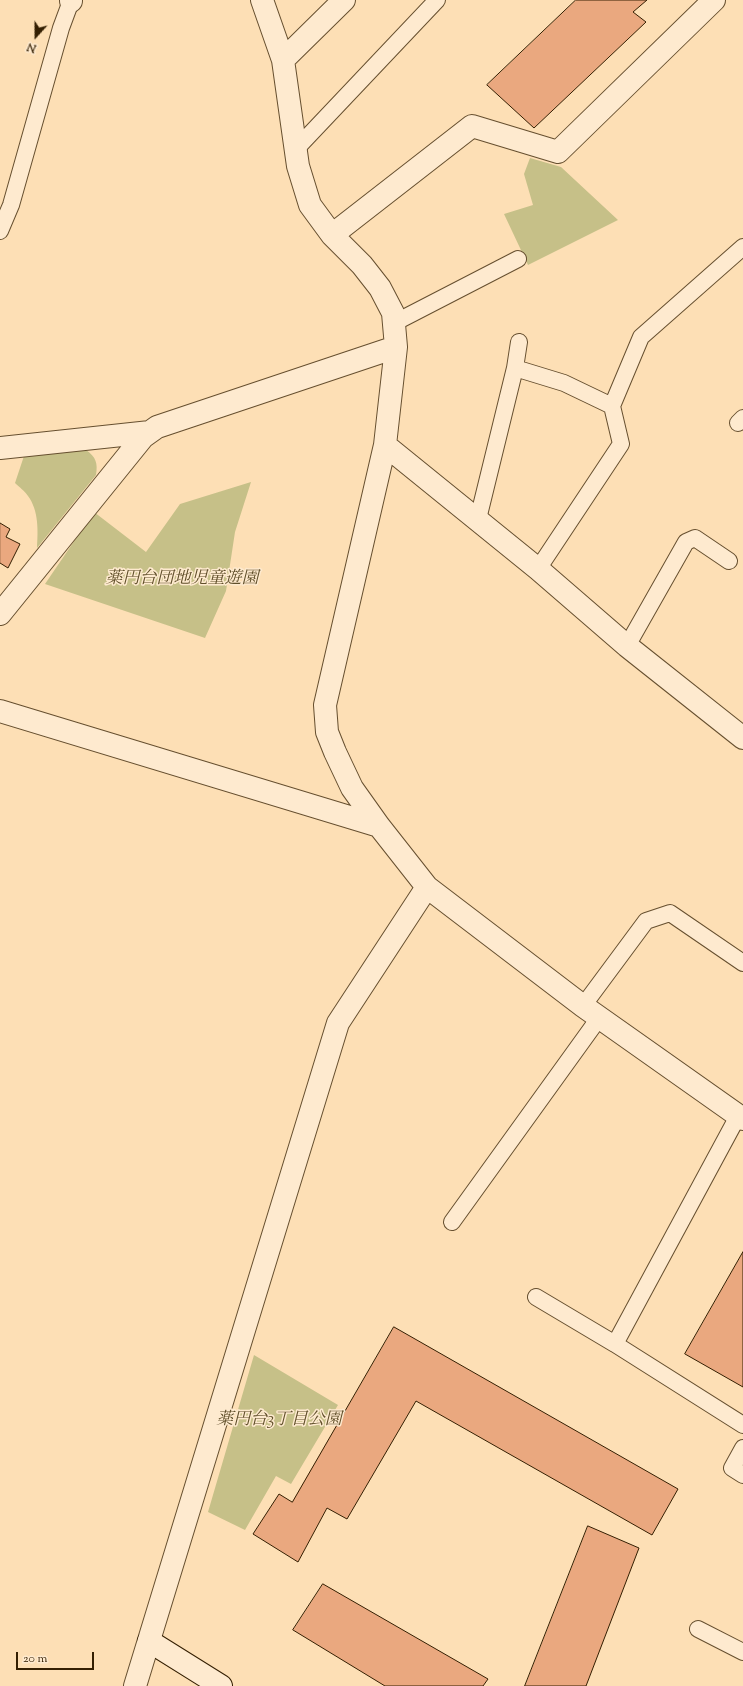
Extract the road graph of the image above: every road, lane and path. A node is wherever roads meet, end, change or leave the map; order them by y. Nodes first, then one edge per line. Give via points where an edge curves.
1 (71, 0) edge
2 (262, 0) edge
3 (344, 0) edge
4 (437, 0) edge
5 (714, 0) edge
6 (283, 60) junction
7 (296, 149) junction
8 (0, 231) edge
9 (332, 235) junction
10 (743, 248) edge
11 (518, 260) dead end
12 (394, 323) junction
13 (519, 342) dead end
14 (396, 347) junction
15 (514, 368) junction
16 (612, 406) junction
17 (150, 432) junction
18 (385, 445) junction
19 (0, 448) edge
20 (478, 519) junction
21 (729, 561) dead end
22 (538, 569) junction
23 (3, 605) edge
24 (627, 646) junction
25 (0, 711) edge
26 (743, 738) edge
27 (379, 826) junction
28 (427, 887) junction
29 (743, 963) edge
30 (591, 1012) junction
31 (741, 1118) edge
32 (452, 1222) dead end
33 (536, 1297) dead end
34 (615, 1344) junction
35 (743, 1425) edge
36 (743, 1448) edge
37 (743, 1475) edge
38 (698, 1629) dead end
39 (149, 1641) junction
40 (743, 1652) edge
41 (135, 1686) edge
42 (221, 1686) edge

1 - 8 lane via 11,205
2 - 6 street
3 - 6 street
4 - 7 lane
5 - 9 street via 558,152 472,126
6 - 7 street
7 - 9 street via 298,166 310,205
9 - 12 street via 362,264 380,288 393,313
10 - 16 lane via 641,337
11 - 12 lane
12 - 14 street
13 - 15 lane
14 - 17 street via 157,427
14 - 18 street
15 - 16 lane via 564,383
15 - 20 lane
16 - 22 lane via 621,444
17 - 19 street
17 - 23 street via 143,437
18 - 20 street
18 - 27 street via 325,705 327,732 335,752 352,788
20 - 22 street
21 - 24 lane via 695,538 686,542
22 - 24 street
24 - 26 street
25 - 27 street
27 - 28 street
28 - 30 street
28 - 39 street via 338,1023
29 - 30 lane via 670,913 646,921
30 - 31 street
30 - 32 lane
31 - 34 lane
33 - 34 lane
34 - 35 lane
36 - 37 lane via 732,1468
38 - 40 lane
39 - 41 street
39 - 42 street

